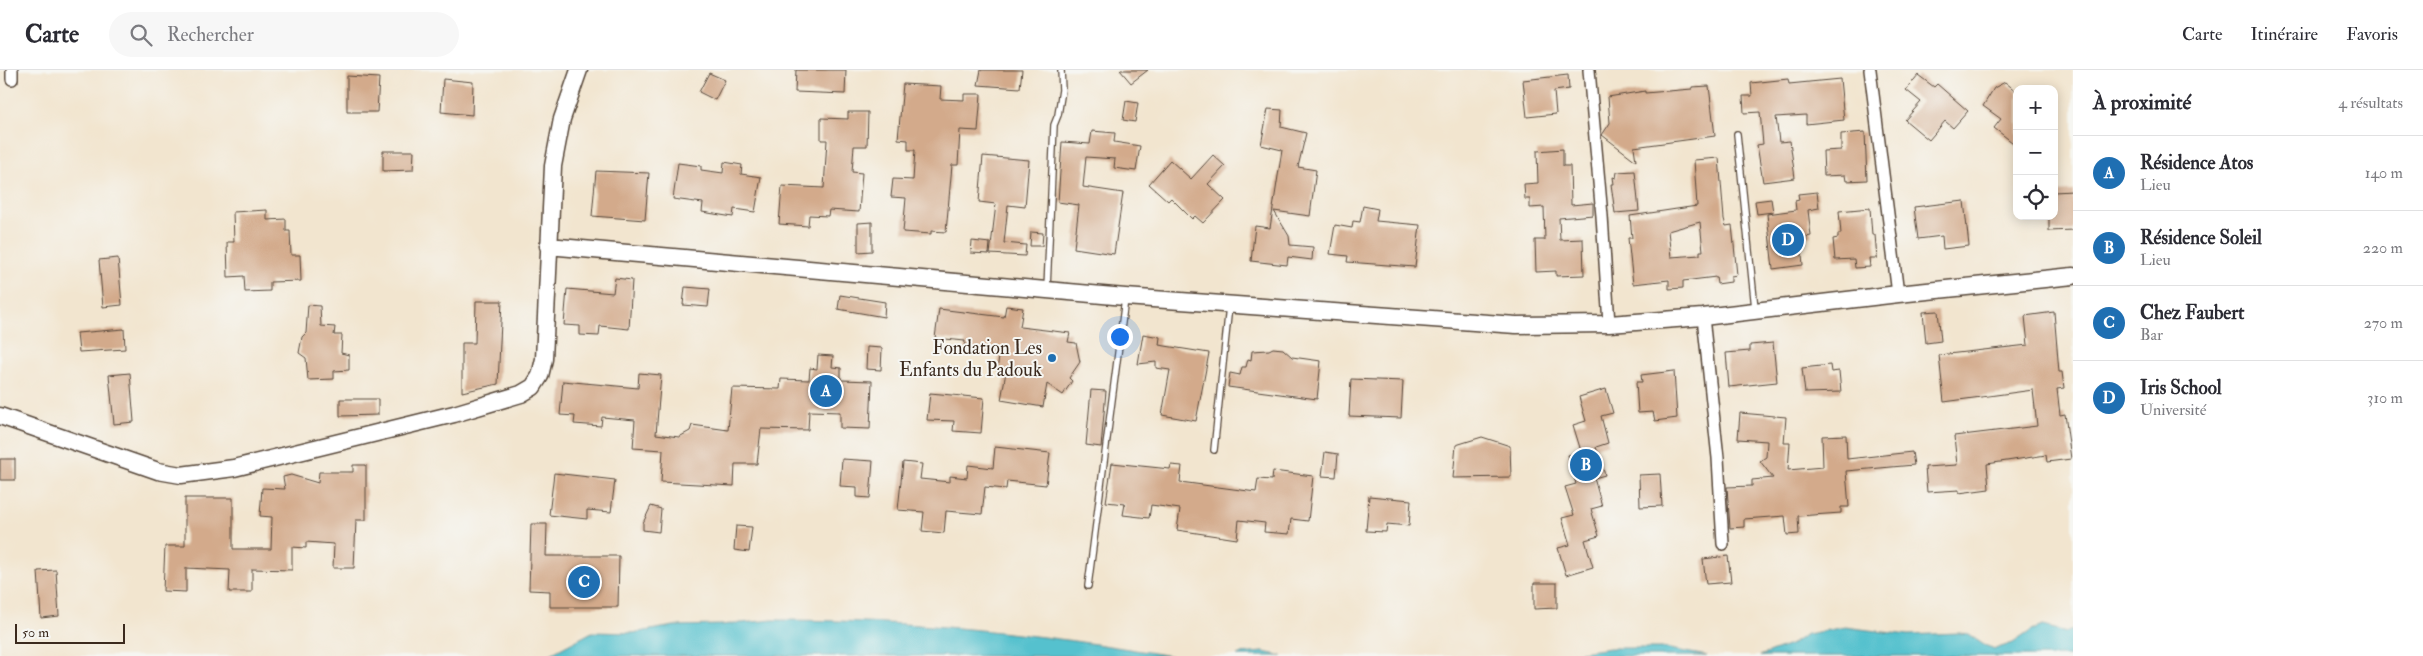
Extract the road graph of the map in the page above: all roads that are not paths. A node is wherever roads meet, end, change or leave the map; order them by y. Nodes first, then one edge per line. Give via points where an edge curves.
1 (579, 70) edge
2 (1061, 70) edge
3 (1589, 70) edge
4 (1870, 70) edge
5 (1737, 134) dead end
6 (548, 246) junction
7 (2073, 276) edge
8 (1047, 289) junction
9 (1898, 294) junction
10 (1125, 297) junction
11 (1229, 304) junction
12 (1756, 310) junction
13 (1704, 317) junction
14 (1609, 324) junction
15 (0, 416) edge
16 (1214, 450) dead end
17 (1722, 544) dead end
18 (1088, 586) dead end

1 - 6 main road via 556,141
2 - 8 lane via 1062,90 1054,125
3 - 14 street
4 - 9 street
5 - 12 lane
6 - 8 main road
6 - 15 main road via 544,359 533,387 520,394 454,414 234,468 181,475 158,471
7 - 9 main road
8 - 10 main road
9 - 12 main road
10 - 11 main road
10 - 18 lane
11 - 14 main road via 1516,325
11 - 16 lane
12 - 13 main road
13 - 14 main road
13 - 17 street via 1718,458

